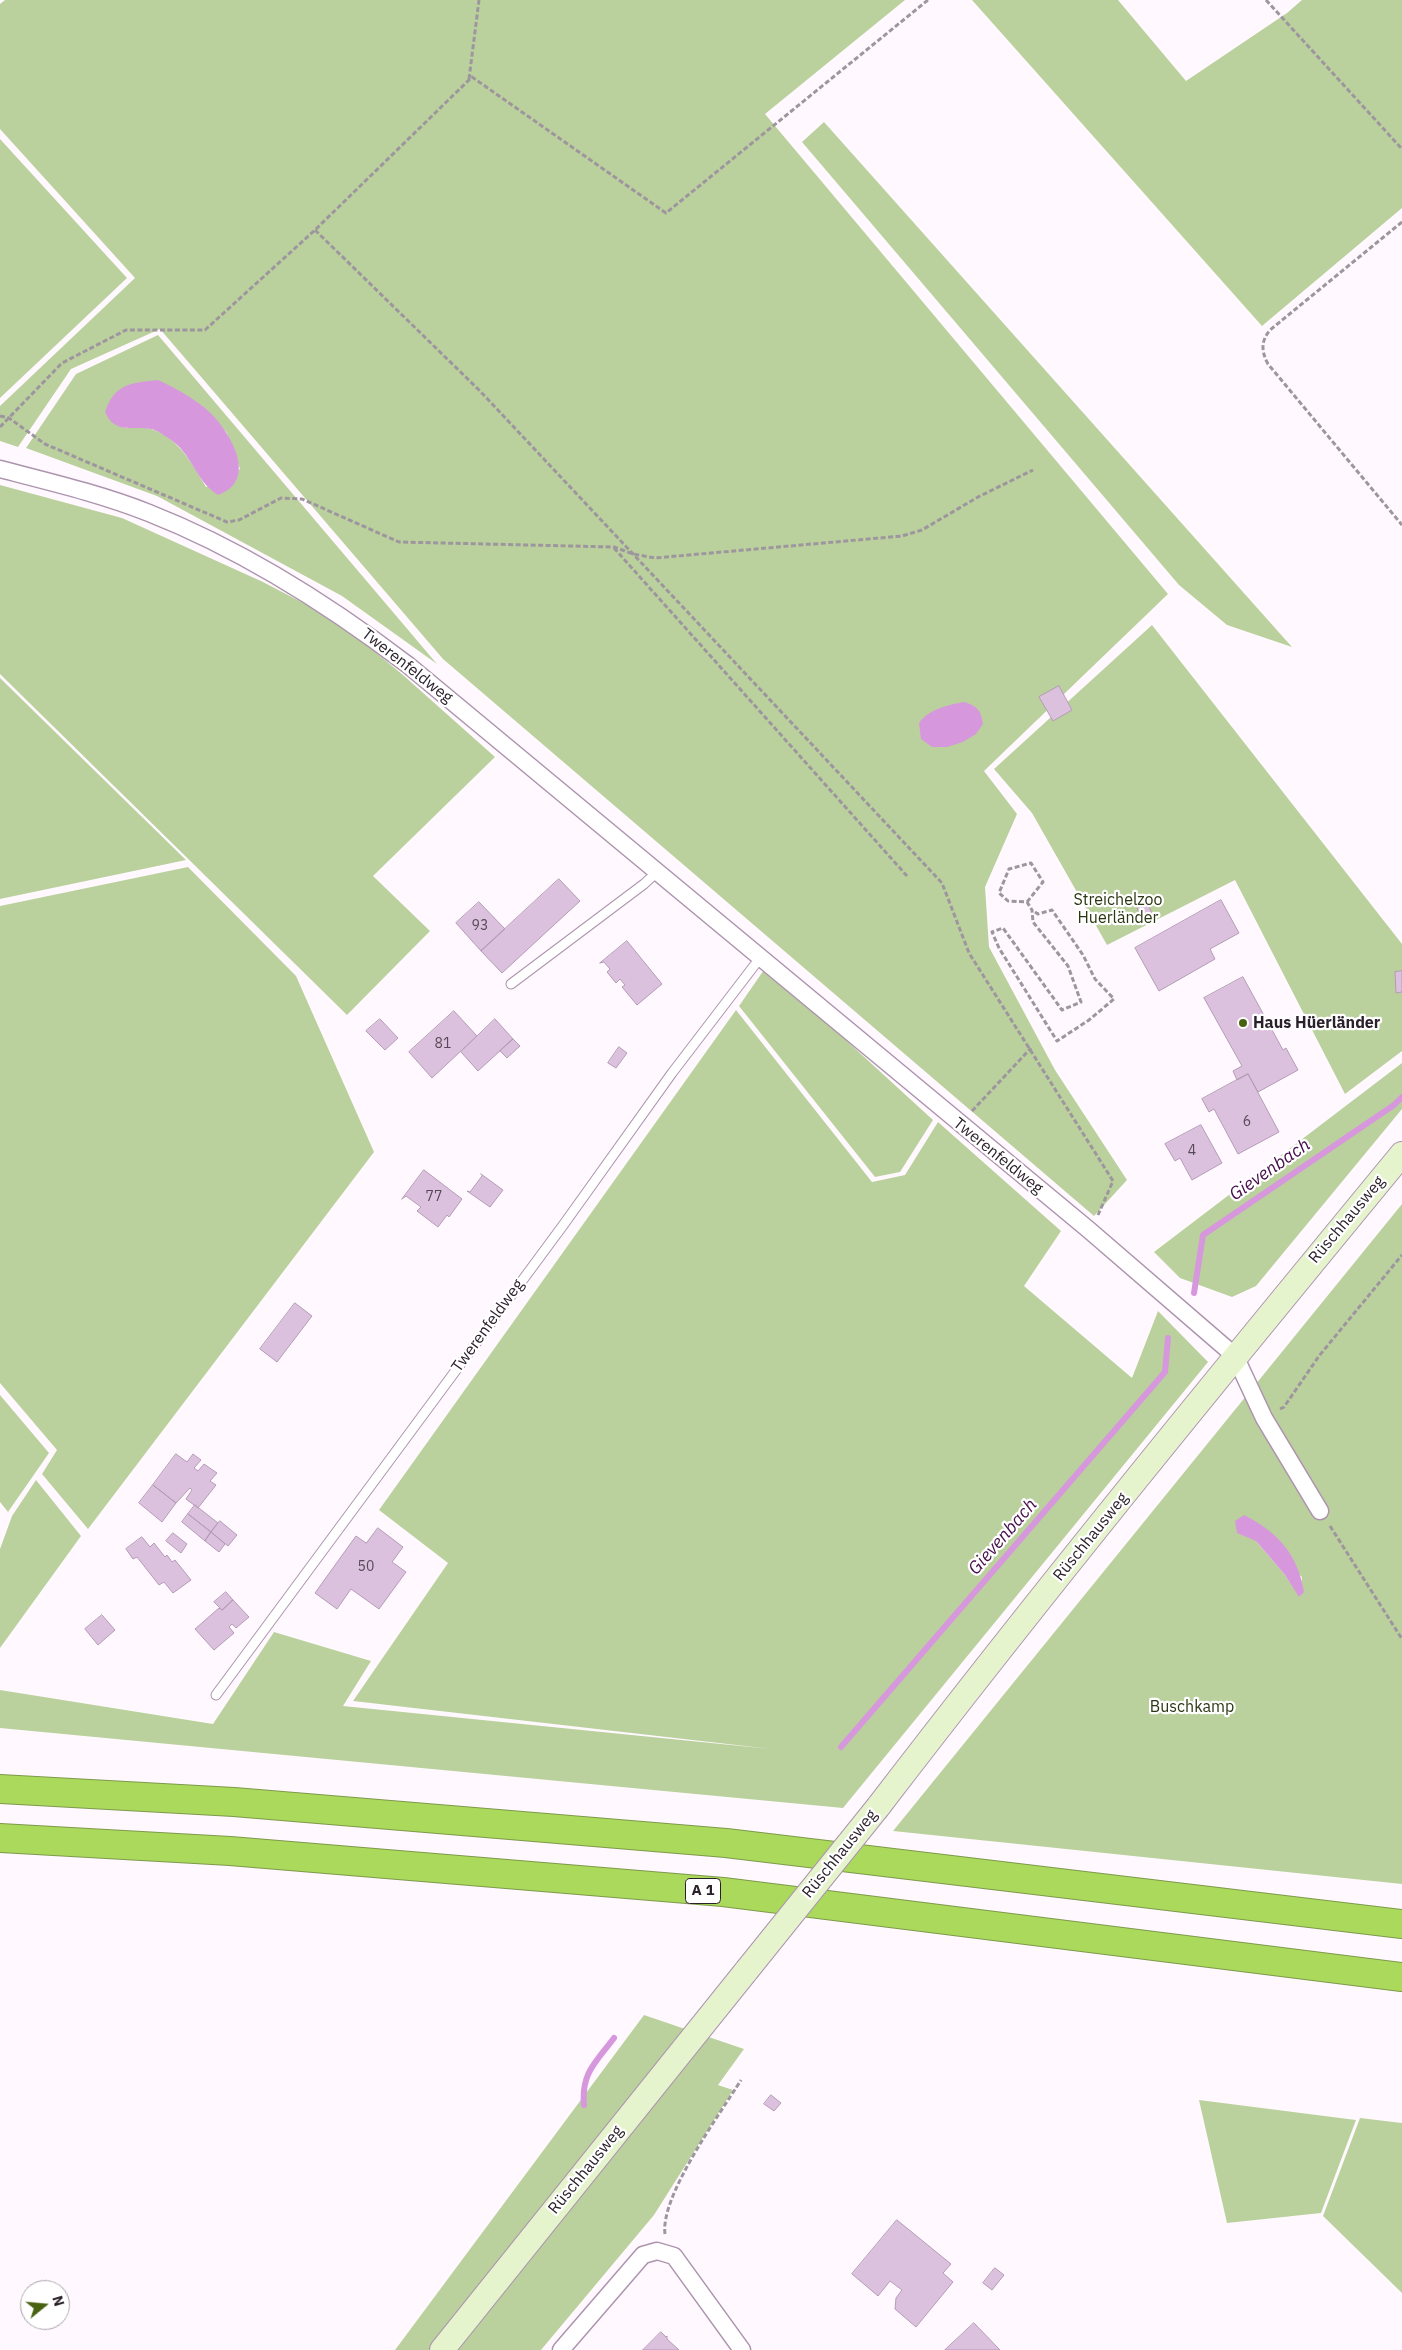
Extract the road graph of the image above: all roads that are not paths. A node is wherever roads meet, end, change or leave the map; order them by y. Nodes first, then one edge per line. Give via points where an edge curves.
1 (0, 469) edge
2 (656, 872) junction
3 (760, 958) junction
4 (511, 984) dead end
5 (1402, 1154) edge
6 (1235, 1356) junction
7 (1320, 1511) road end
8 (216, 1695) dead end
9 (0, 1789) edge
10 (0, 1838) edge
11 (1402, 1924) edge
12 (1402, 1977) edge
13 (442, 2350) edge
14 (561, 2350) edge
15 (742, 2350) edge

1 - 2 street, Twerenfeldweg via 149,513 277,575 336,612 408,665
2 - 3 street, Twerenfeldweg
2 - 4 lane
3 - 6 street, Twerenfeldweg via 1089,1230
3 - 8 lane, Twerenfeldweg via 672,1073
5 - 6 main road, Rüschhausweg
6 - 7 street via 1264,1418
6 - 13 main road, Rüschhausweg, bridge
9 - 11 highway via 234,1802 726,1843
10 - 12 highway, A 1 via 230,1851 722,1892
14 - 15 street via 643,2255 657,2251 674,2256

